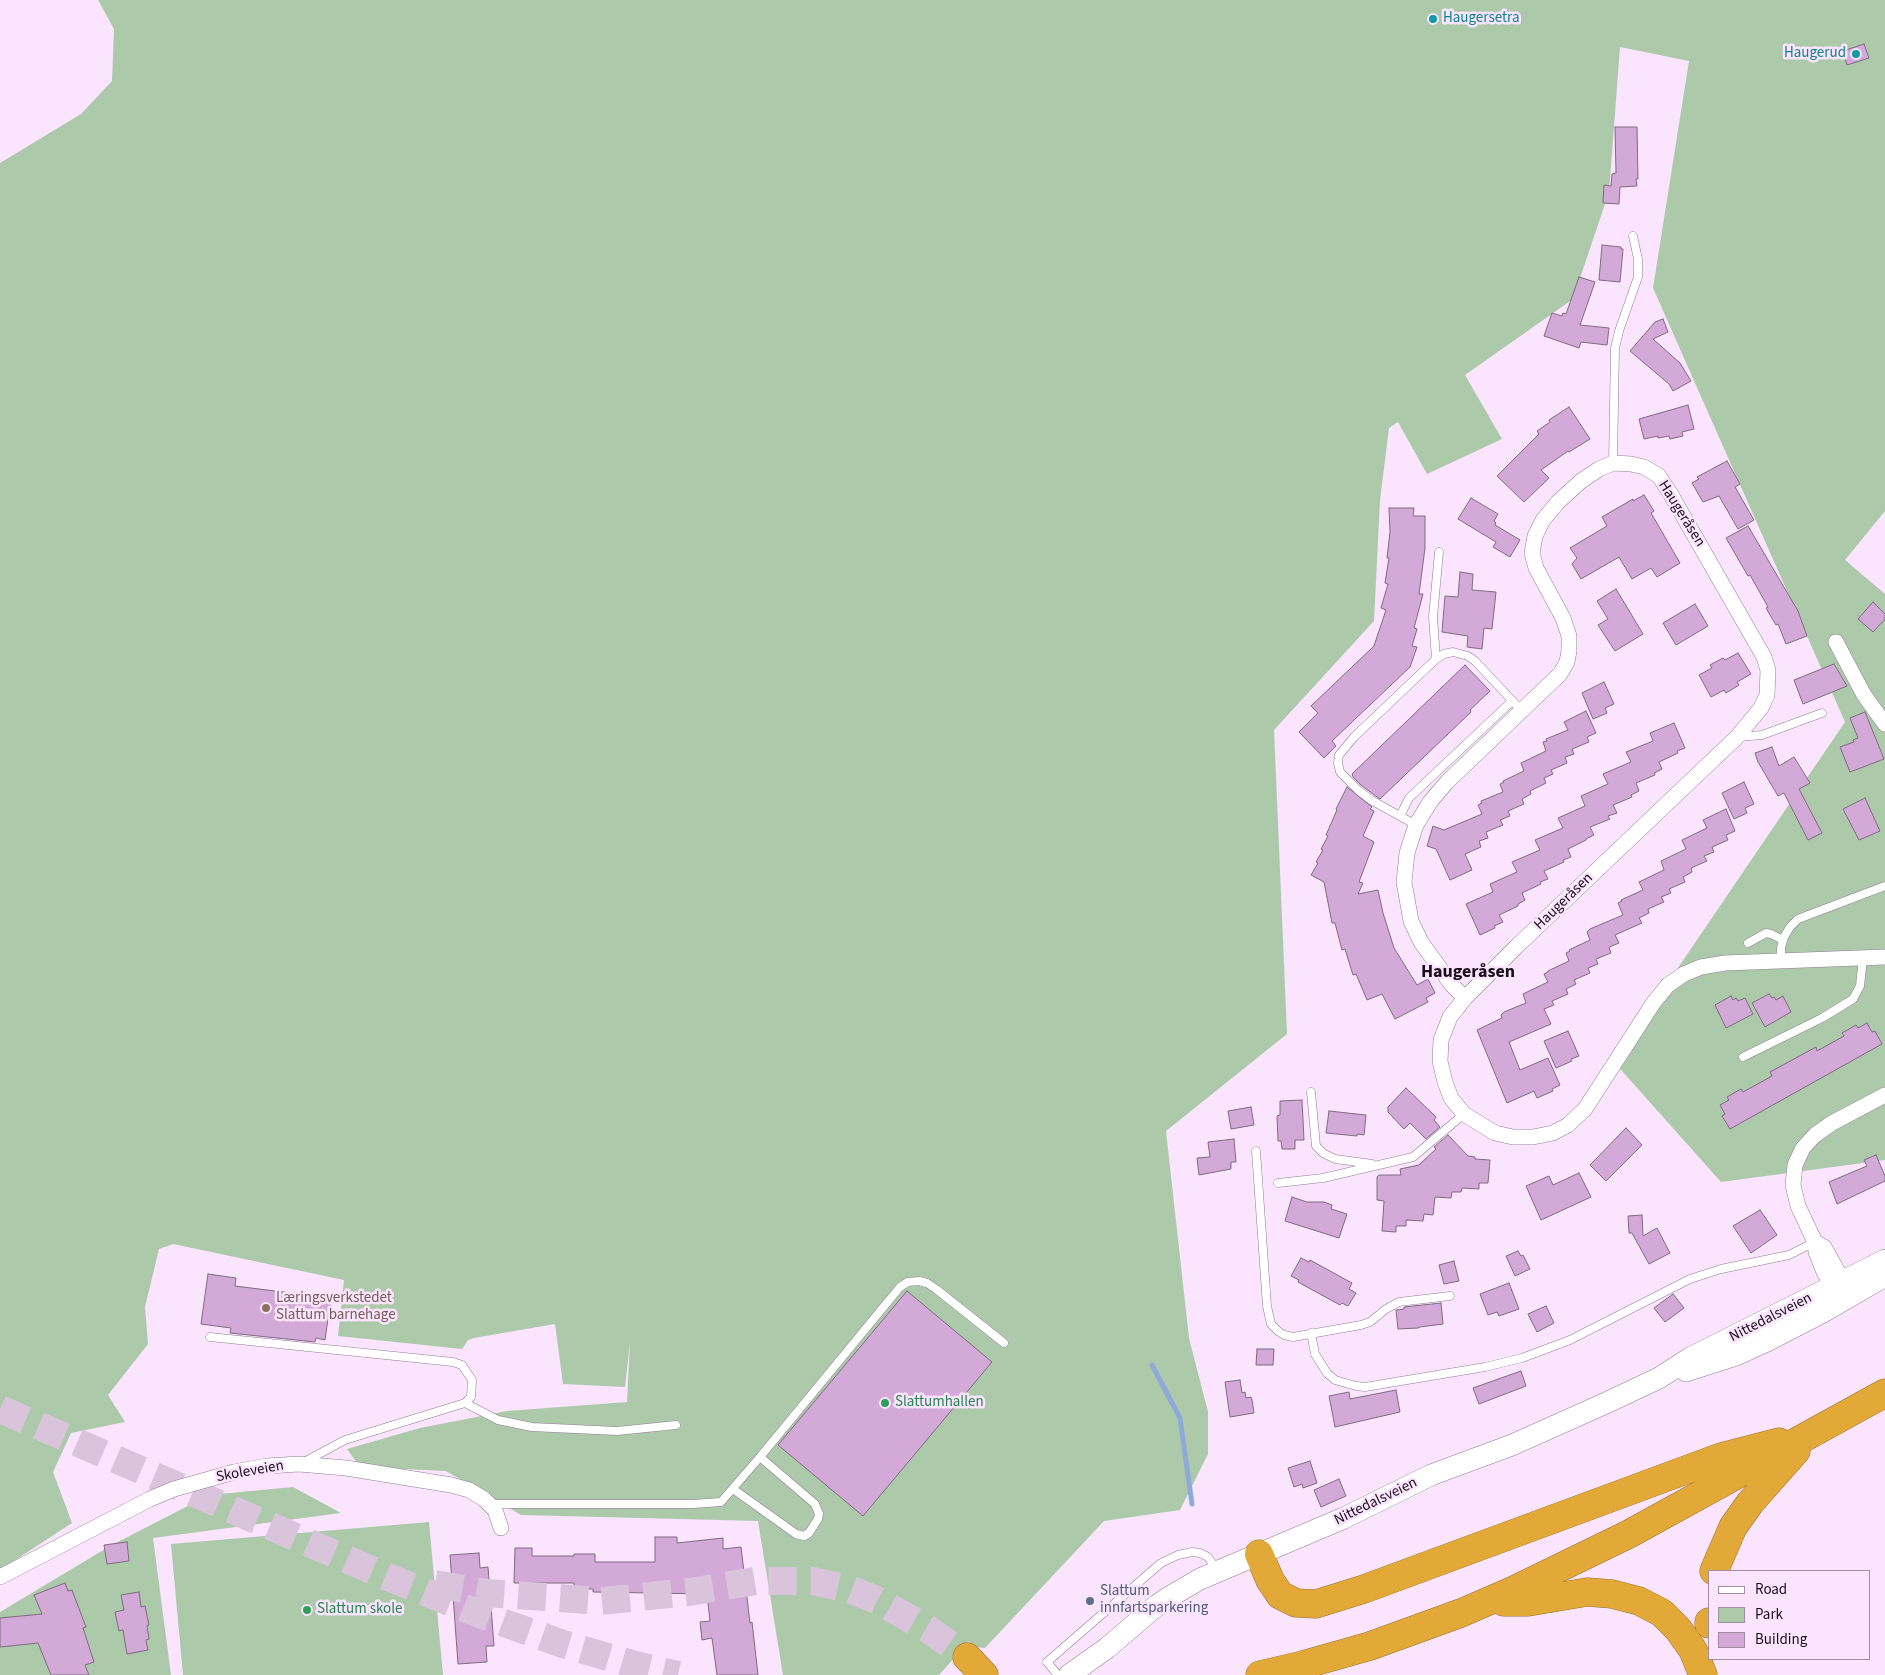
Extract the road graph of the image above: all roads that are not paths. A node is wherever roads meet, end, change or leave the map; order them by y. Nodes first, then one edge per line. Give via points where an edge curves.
1 (1633, 236) dead end
2 (1613, 463) junction
3 (1440, 552) dead end
4 (1836, 642) dead end
5 (1436, 659) junction
6 (1517, 706) junction
7 (1822, 713) dead end
8 (1885, 724) edge
9 (1737, 737) junction
10 (1400, 816) junction
11 (1416, 825) junction
12 (1885, 886) edge
13 (1783, 940) junction
14 (1748, 944) dead end
15 (1885, 957) edge
16 (1863, 958) junction
17 (1782, 961) junction
18 (1465, 998) junction
19 (1743, 1057) dead end
20 (1311, 1092) dead end
21 (1885, 1095) edge
22 (1464, 1114) junction
23 (1256, 1151) dead end
24 (1376, 1165) junction
25 (1278, 1182) dead end
26 (1815, 1242) junction
27 (1885, 1260) edge
28 (1885, 1276) edge
29 (1840, 1289) junction
30 (1450, 1296) dead end
31 (1311, 1333) junction
32 (210, 1337) dead end
33 (1004, 1343) dead end
34 (1885, 1393) edge
35 (465, 1404) junction
36 (676, 1425) dead end
37 (1810, 1435) junction
38 (760, 1457) junction
39 (299, 1464) junction
40 (733, 1489) junction
41 (489, 1504) junction
42 (501, 1528) dead end
43 (1259, 1554) junction
44 (1714, 1570) edge
45 (1218, 1571) junction
46 (0, 1578) edge
47 (1485, 1603) junction
48 (1107, 1648) junction
49 (1710, 1660) edge
50 (1058, 1675) edge
51 (1069, 1675) edge
52 (1085, 1675) edge
53 (1260, 1675) edge
54 (1703, 1675) edge
55 (1709, 1675) edge

1 - 2 lane via 1638,277 1616,348
2 - 6 street via 1581,481 1558,502 1535,536 1532,553 1536,568 1563,618 1569,636 1569,651 1560,674
2 - 9 street, Haugeråsen via 1644,467 1659,476 1764,657 1768,670 1767,695 1761,708
3 - 5 lane via 1433,617
4 - 8 street via 1864,695
5 - 6 lane via 1453,652 1468,656
5 - 10 lane via 1339,755 1340,772 1346,779 1378,805
6 - 10 lane via 1409,798
6 - 11 street via 1430,802
7 - 9 lane via 1762,735
9 - 18 street, Haugeråsen
10 - 11 lane
11 - 18 street via 1404,882 1411,921 1421,942
12 - 13 lane via 1798,919
13 - 14 lane via 1766,933
13 - 17 lane
15 - 16 street, Haugeråsen
16 - 17 street, Haugeråsen
16 - 19 lane via 1862,976 1853,999
17 - 22 street, Haugeråsen via 1702,967 1668,985 1585,1109 1568,1125 1553,1133 1513,1137 1495,1133
18 - 22 street, Haugeråsen via 1450,1017 1441,1040 1440,1060 1448,1090
20 - 24 lane via 1316,1146 1335,1159
21 - 26 street via 1824,1128 1808,1141 1798,1156 1793,1177 1795,1196
22 - 24 lane via 1413,1158
23 - 31 lane via 1268,1316 1271,1324 1284,1335 1293,1337
24 - 25 lane via 1323,1178
26 - 29 street via 1824,1248
26 - 31 lane via 1789,1255 1690,1279 1570,1340 1485,1368 1356,1386 1335,1380 1327,1373 1314,1354
27 - 29 main road, Nittedalsveien
28 - 29 main road, Nittedalsveien
29 - 43 main road, Nittedalsveien via 1690,1358 1659,1378 1532,1437 1431,1475 1344,1518
30 - 31 lane via 1399,1302 1370,1322
32 - 35 lane via 453,1362 462,1365 472,1380 471,1396
33 - 38 lane via 932,1286 919,1281 908,1282 900,1287
34 - 37 highway
35 - 36 lane via 498,1420 532,1427 617,1431
35 - 39 lane via 345,1440
37 - 43 highway via 1720,1457 1316,1604 1296,1603 1280,1595
37 - 44 highway via 1732,1527
37 - 47 highway via 1600,1549
38 - 40 lane
38 - 40 lane via 814,1504 819,1514 808,1534 796,1534
39 - 41 street, Skoleveien via 451,1485 469,1490
39 - 46 street, Skoleveien via 234,1472 174,1489
40 - 41 lane via 721,1502 693,1504
41 - 42 street, Skoleveien
43 - 45 main road, Nittedalsveien
45 - 48 main road, Nittedalsveien via 1171,1596
45 - 50 lane via 1208,1557 1200,1553 1178,1555 1162,1563 1047,1662
47 - 53 highway via 1370,1646
47 - 54 highway via 1528,1602 1587,1592 1627,1597 1650,1606 1671,1621 1686,1638
48 - 51 main road, Nittedalsveien
48 - 52 main road, Nittedalsveien
49 - 55 highway

